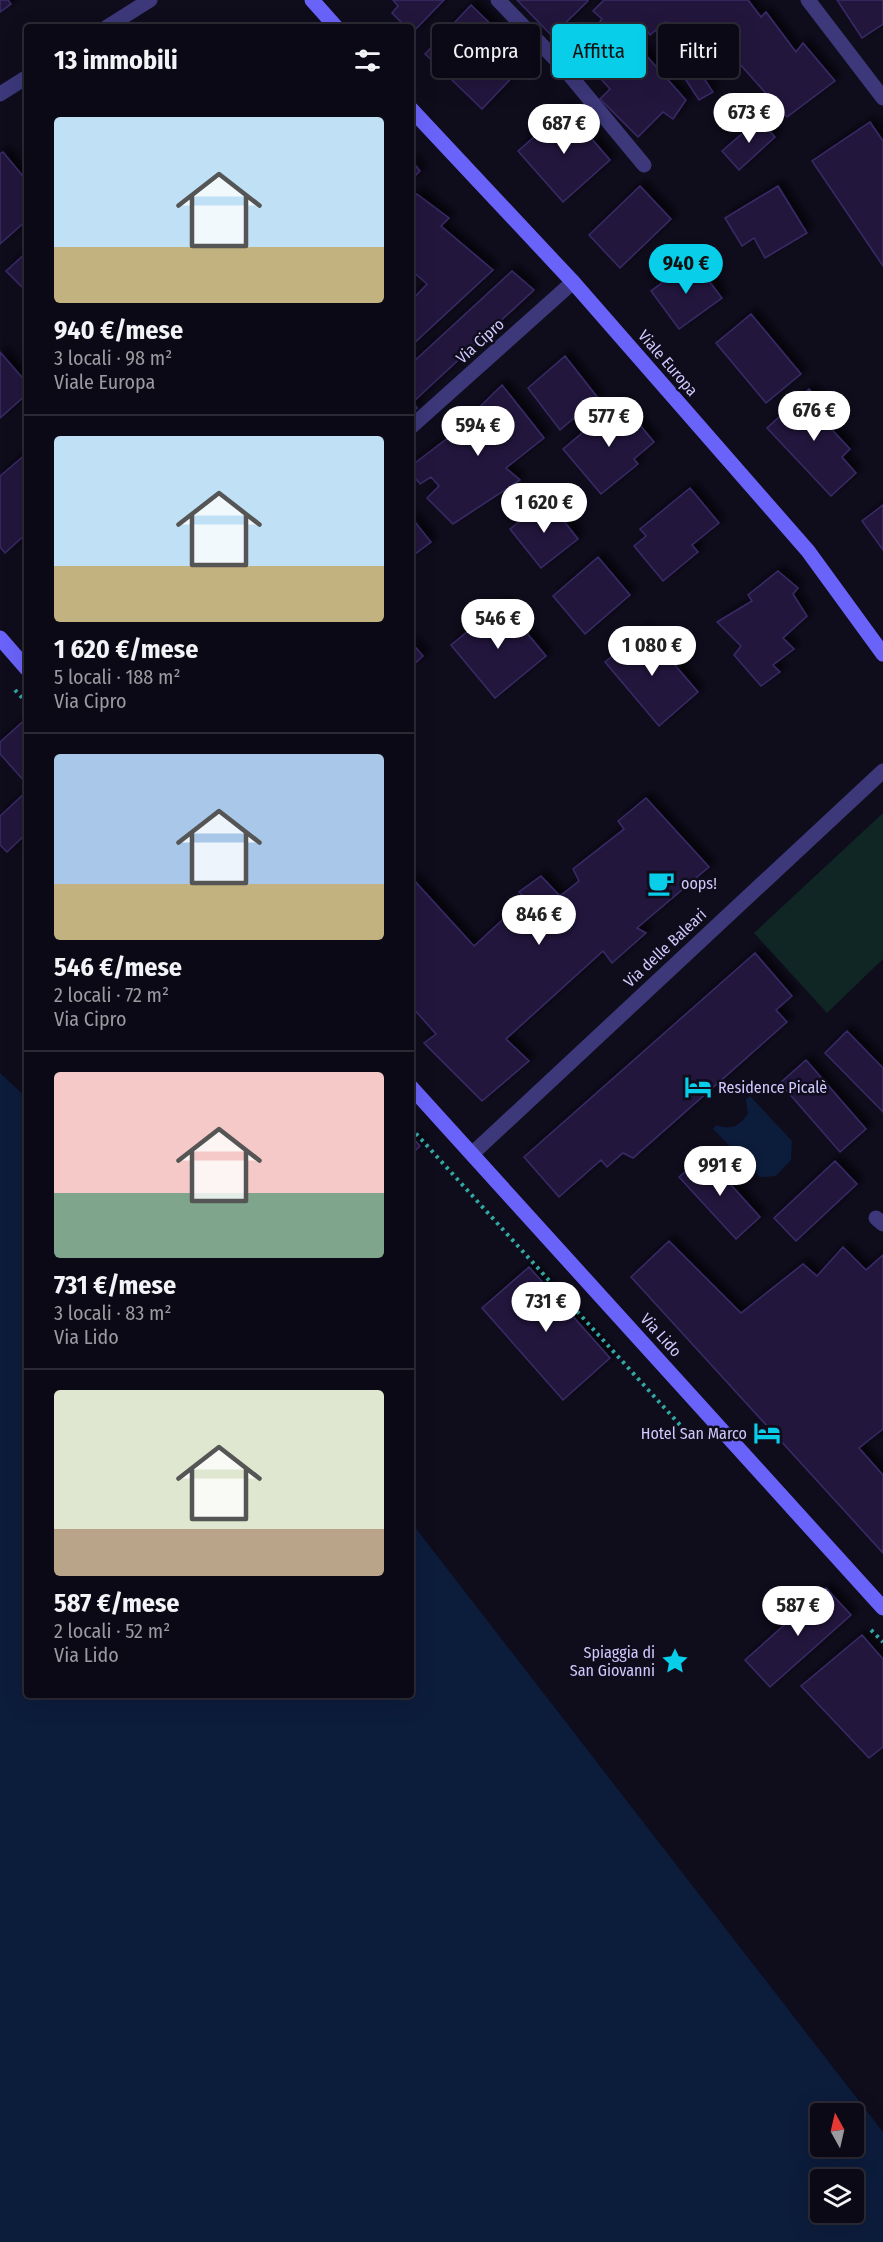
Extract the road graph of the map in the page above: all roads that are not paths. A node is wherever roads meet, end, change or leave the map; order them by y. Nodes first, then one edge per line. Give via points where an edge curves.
1 (150, 0) edge
2 (312, 0) edge
3 (498, 0) edge
4 (808, 0) edge
5 (112, 24) edge
6 (333, 24) edge
7 (24, 79) edge
8 (0, 94) edge
9 (883, 98) edge
10 (414, 112) edge
11 (644, 165) dead end
12 (573, 282) junction
13 (414, 425) edge
14 (0, 638) edge
15 (883, 654) edge
16 (24, 666) edge
17 (883, 771) edge
18 (414, 1090) edge
19 (472, 1153) junction
20 (883, 1608) edge

1 - 5 street
2 - 6 street
3 - 11 street via 563,67
4 - 9 street
7 - 8 street
10 - 12 street, Viale Europa
12 - 13 street, Via Cipro
12 - 15 street, Viale Europa via 808,550
14 - 16 street
17 - 19 street, Via delle Baleari
18 - 19 street, Via Lido
19 - 20 street, Via Lido

